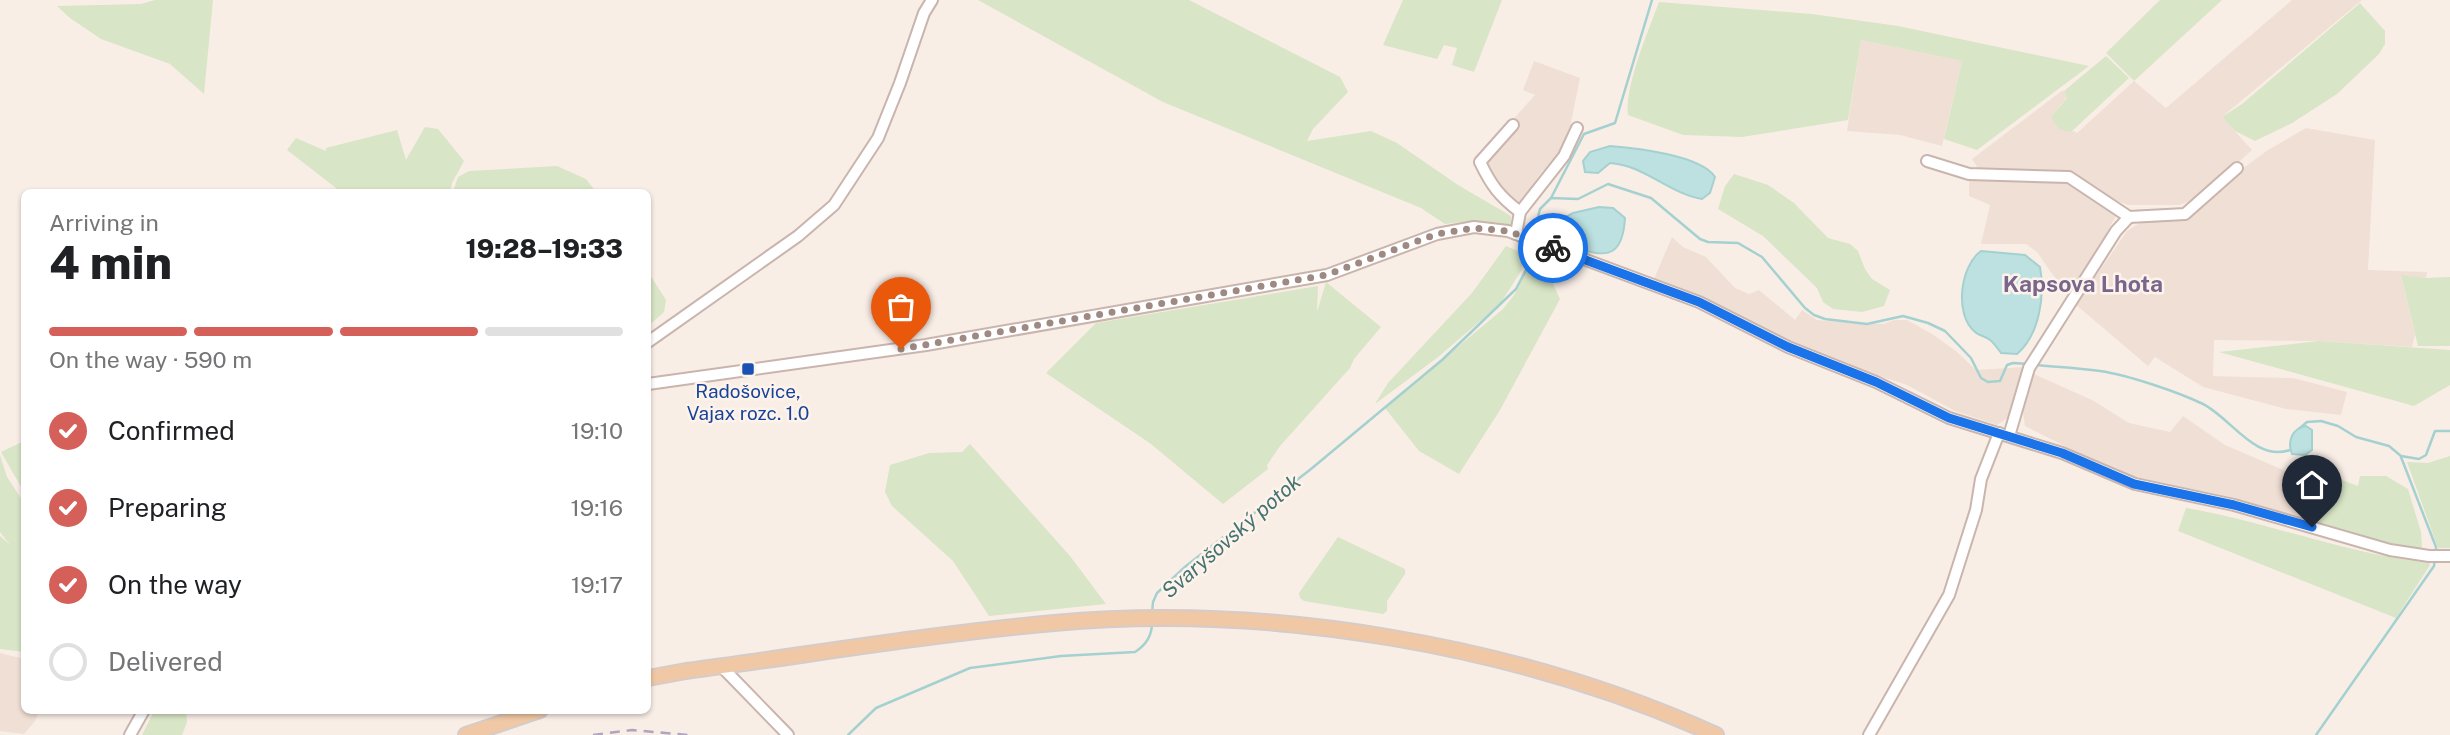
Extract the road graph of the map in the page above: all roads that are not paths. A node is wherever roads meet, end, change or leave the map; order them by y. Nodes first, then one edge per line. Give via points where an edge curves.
1 (932, 0) edge
2 (1513, 125) dead end
3 (1577, 128) dead end
4 (1927, 161) dead end
5 (2237, 168) dead end
6 (1520, 212) junction
7 (2129, 217) junction
8 (1516, 234) junction
9 (651, 340) edge
10 (651, 384) edge
11 (2004, 435) junction
12 (2450, 556) edge
13 (721, 666) junction
14 (651, 678) edge
15 (142, 714) edge
16 (528, 714) edge
17 (130, 735) edge
18 (466, 735) edge
19 (788, 735) edge
20 (1716, 735) edge
21 (1869, 735) edge

1 - 9 street via 878,138 834,205 798,236
2 - 6 street via 1479,162 1501,198
3 - 6 street via 1564,156
4 - 7 street via 1969,174 2069,177
5 - 7 street via 2185,214
6 - 8 street
7 - 11 street via 2032,364
8 - 10 street via 1474,228 1437,234 1326,275 926,345
8 - 11 street via 1699,302 1949,418
11 - 12 street via 2062,453 2134,484 2234,505 2390,550
11 - 21 street via 1981,479 1949,596
13 - 14 main road
13 - 19 street
13 - 20 main road via 1055,623 1253,622 1333,629 1533,668 1672,715
15 - 17 street
16 - 18 main road

